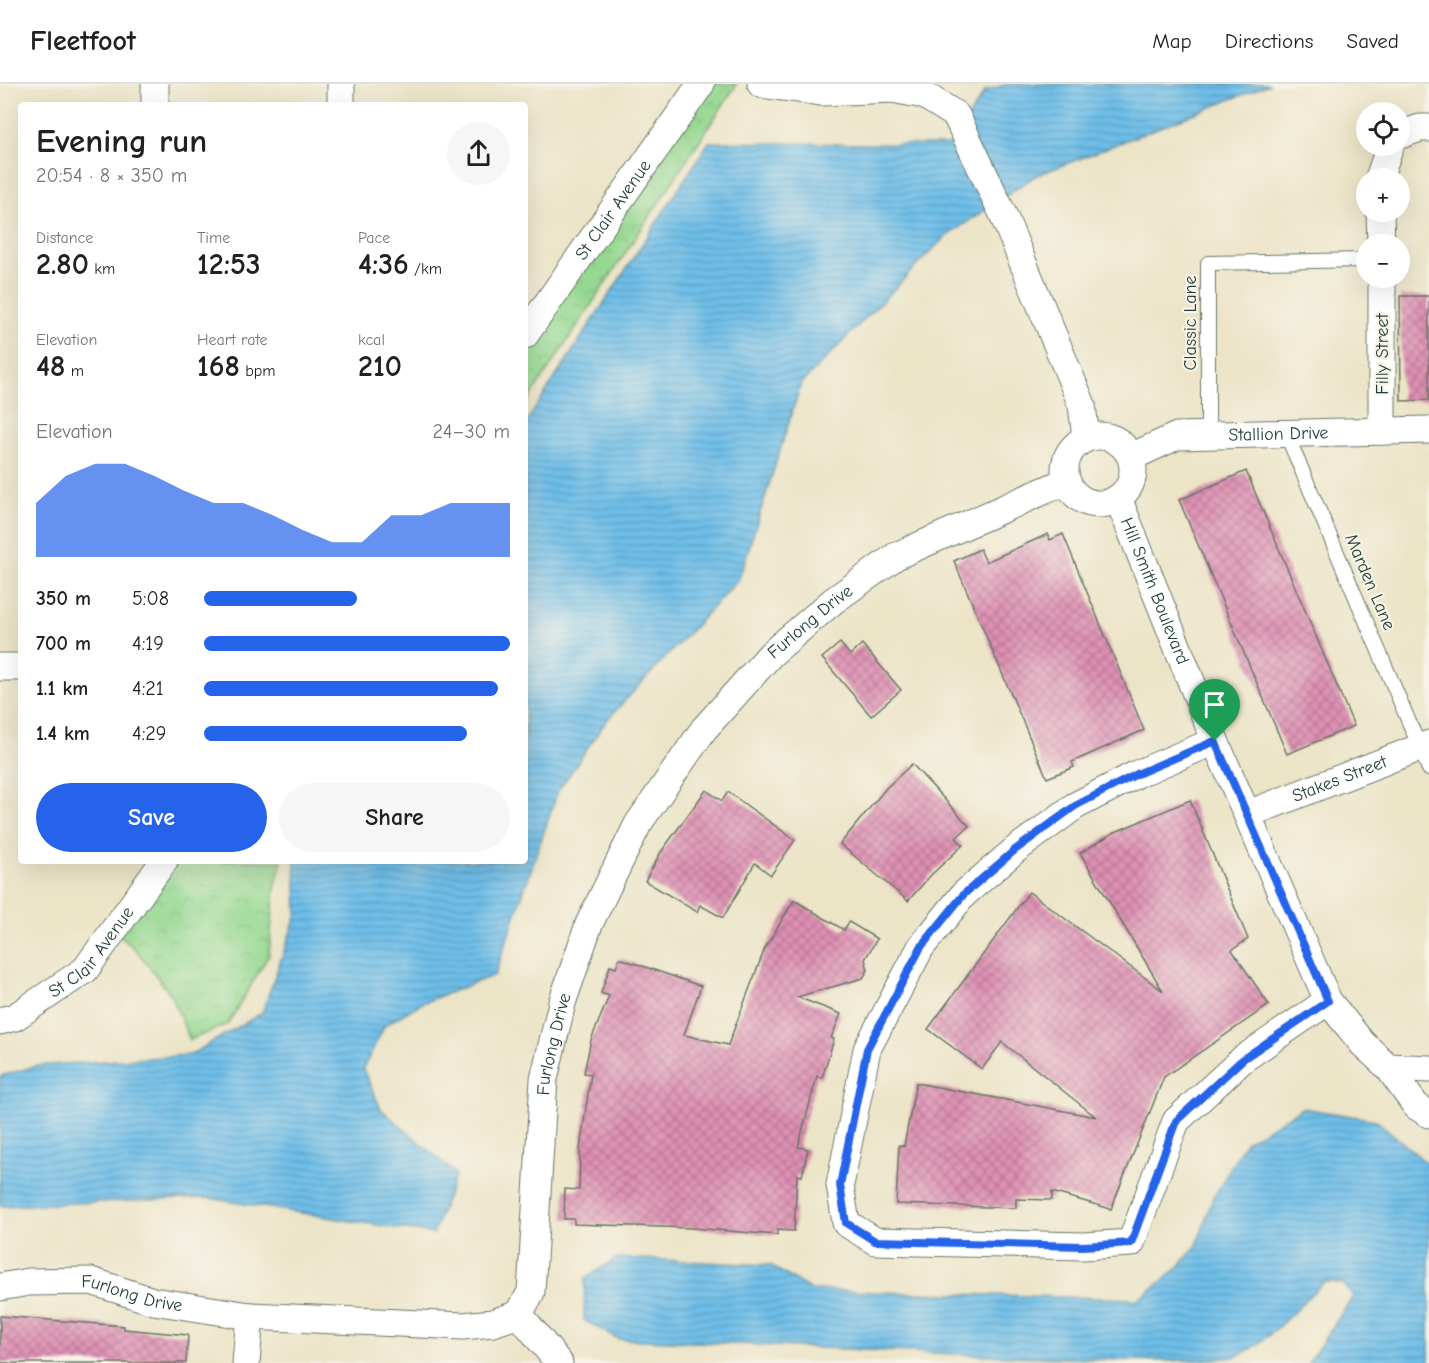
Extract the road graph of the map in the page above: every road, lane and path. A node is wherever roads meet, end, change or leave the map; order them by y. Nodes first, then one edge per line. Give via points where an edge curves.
1 (155, 84) edge
2 (341, 84) edge
3 (700, 84) edge
4 (761, 84) edge
5 (155, 102) edge
6 (341, 102) edge
7 (1429, 128) edge
8 (1410, 132) edge
9 (1356, 261) edge
10 (1382, 288) edge
11 (528, 331) edge
12 (1429, 430) edge
13 (1382, 431) junction
14 (1286, 433) junction
15 (1208, 434) junction
16 (1086, 438) junction
17 (1131, 457) junction
18 (1066, 481) junction
19 (1118, 498) junction
20 (0, 667) edge
21 (18, 667) edge
22 (1215, 741) junction
23 (1426, 753) edge
24 (1248, 814) junction
25 (162, 864) edge
26 (1328, 1001) junction
27 (0, 1021) edge
28 (1388, 1067) junction
29 (1429, 1069) edge
30 (1429, 1114) edge
31 (0, 1287) edge
32 (519, 1314) junction
33 (250, 1316) junction
34 (246, 1363) edge
35 (559, 1363) edge

1 - 5 street
2 - 6 street
3 - 11 street, St Clair Avenue
4 - 16 street via 822,92 892,89 924,95 956,115 1002,212 1082,405
7 - 8 street
9 - 15 lane, Classic Lane via 1208,263
10 - 13 street, Filly Street
12 - 13 street, Stallion Drive
13 - 14 street, Stallion Drive
14 - 15 street, Stallion Drive
14 - 23 lane, Marden Lane
15 - 17 street, Stallion Drive via 1177,436
16 - 17 street via 1096,435 1117,441
16 - 18 street via 1070,451
17 - 19 street via 1131,480
18 - 19 street via 1088,502 1098,504
18 - 32 street, Furlong Drive via 896,556 833,601 771,654 704,729 638,824 589,924 544,1079 531,1292
19 - 22 street, Hill Smith Boulevard
20 - 21 street
22 - 24 street, Hill Smith Boulevard
22 - 26 street via 1075,806 964,894 921,947 867,1049 840,1185 846,1223 875,1241 1083,1246 1131,1243 1176,1121 1243,1059
23 - 24 street, Stakes Street
24 - 26 street, Hill Smith Boulevard
25 - 27 street, St Clair Avenue via 85,970 15,1017
26 - 28 street, Hill Smith Boulevard via 1363,1044
28 - 29 street
28 - 30 street, Hill Smith Boulevard via 1416,1106
31 - 33 street, Furlong Drive via 29,1282 91,1281 153,1301
32 - 33 street, Furlong Drive via 493,1323 463,1326
32 - 35 street
33 - 34 street

